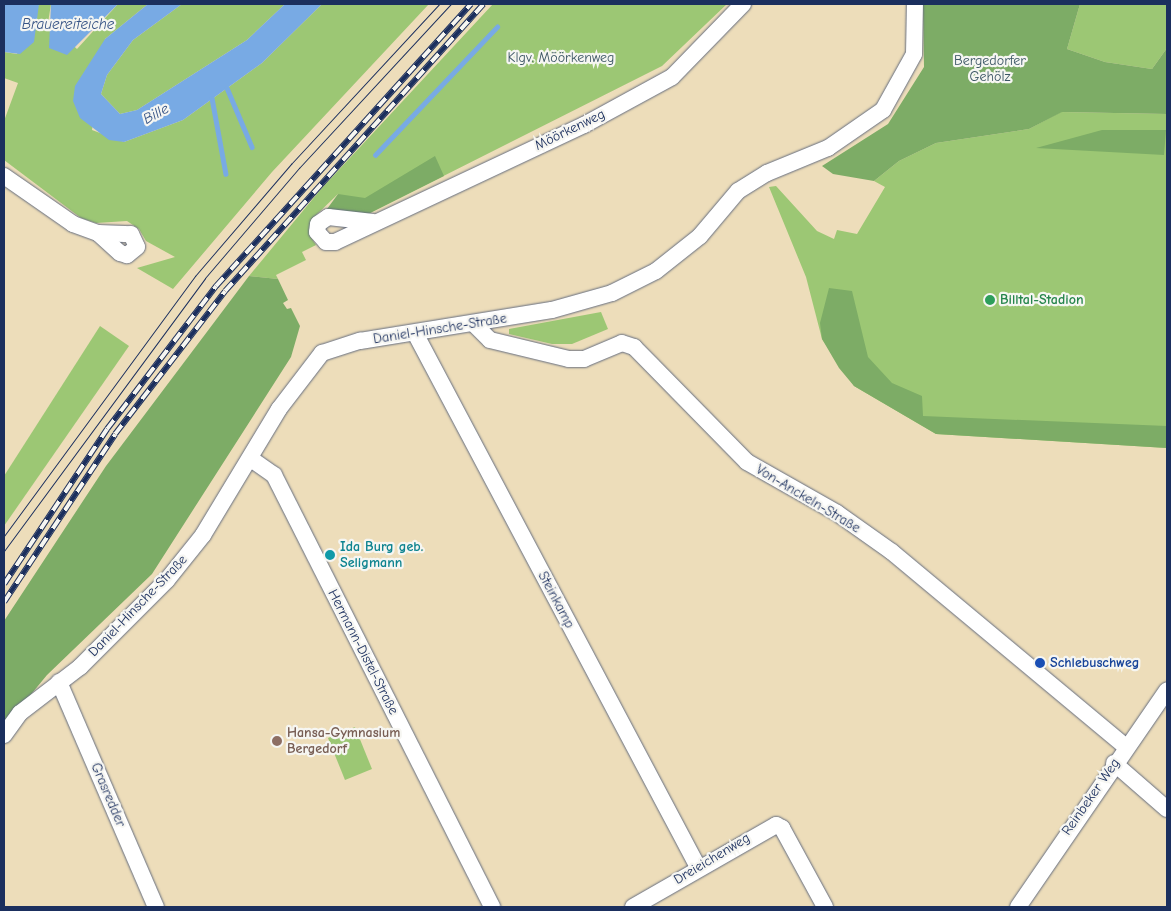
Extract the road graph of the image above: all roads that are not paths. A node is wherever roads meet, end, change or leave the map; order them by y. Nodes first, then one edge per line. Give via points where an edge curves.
1 (743, 4) edge
2 (915, 4) edge
3 (4, 176) edge
4 (373, 222) junction
5 (98, 234) dead end
6 (475, 325) junction
7 (414, 333) junction
8 (251, 459) junction
9 (59, 682) junction
10 (1167, 690) edge
11 (4, 735) edge
12 (1126, 747) junction
13 (1114, 763) junction
14 (1167, 809) edge
15 (698, 867) junction
16 (156, 907) edge
17 (492, 907) edge
18 (632, 907) edge
19 (825, 907) edge
20 (1018, 907) edge

1 - 4 street, Möörkenweg via 672,77 584,125
2 - 6 street, Daniel-Hinsche-Straße via 914,54 903,80 883,110 858,131 738,191 700,236 656,271 612,292
3 - 5 street via 73,224
4 - 4 street, Möörkenweg via 335,242 320,238 318,224 328,217
6 - 7 street, Daniel-Hinsche-Straße
6 - 12 street, Von-Anckeln-Straße via 490,340 569,360 584,359 622,343 634,347 747,462 837,513 892,552
7 - 8 street, Daniel-Hinsche-Straße via 340,345 322,353 279,409
7 - 15 street, Steinkamp
8 - 9 street, Daniel-Hinsche-Straße via 203,536 167,580
8 - 17 street, Hermann-Distel-Straße via 274,475
9 - 11 street, Daniel-Hinsche-Straße via 20,713
9 - 16 street, Grasredder
10 - 12 street, Reinbeker Weg
12 - 13 street, Reinbeker Weg
13 - 14 street
13 - 20 street, Reinbeker Weg
15 - 18 street, Dreieichenweg
15 - 19 street, Dreieichenweg via 772,825 780,826

